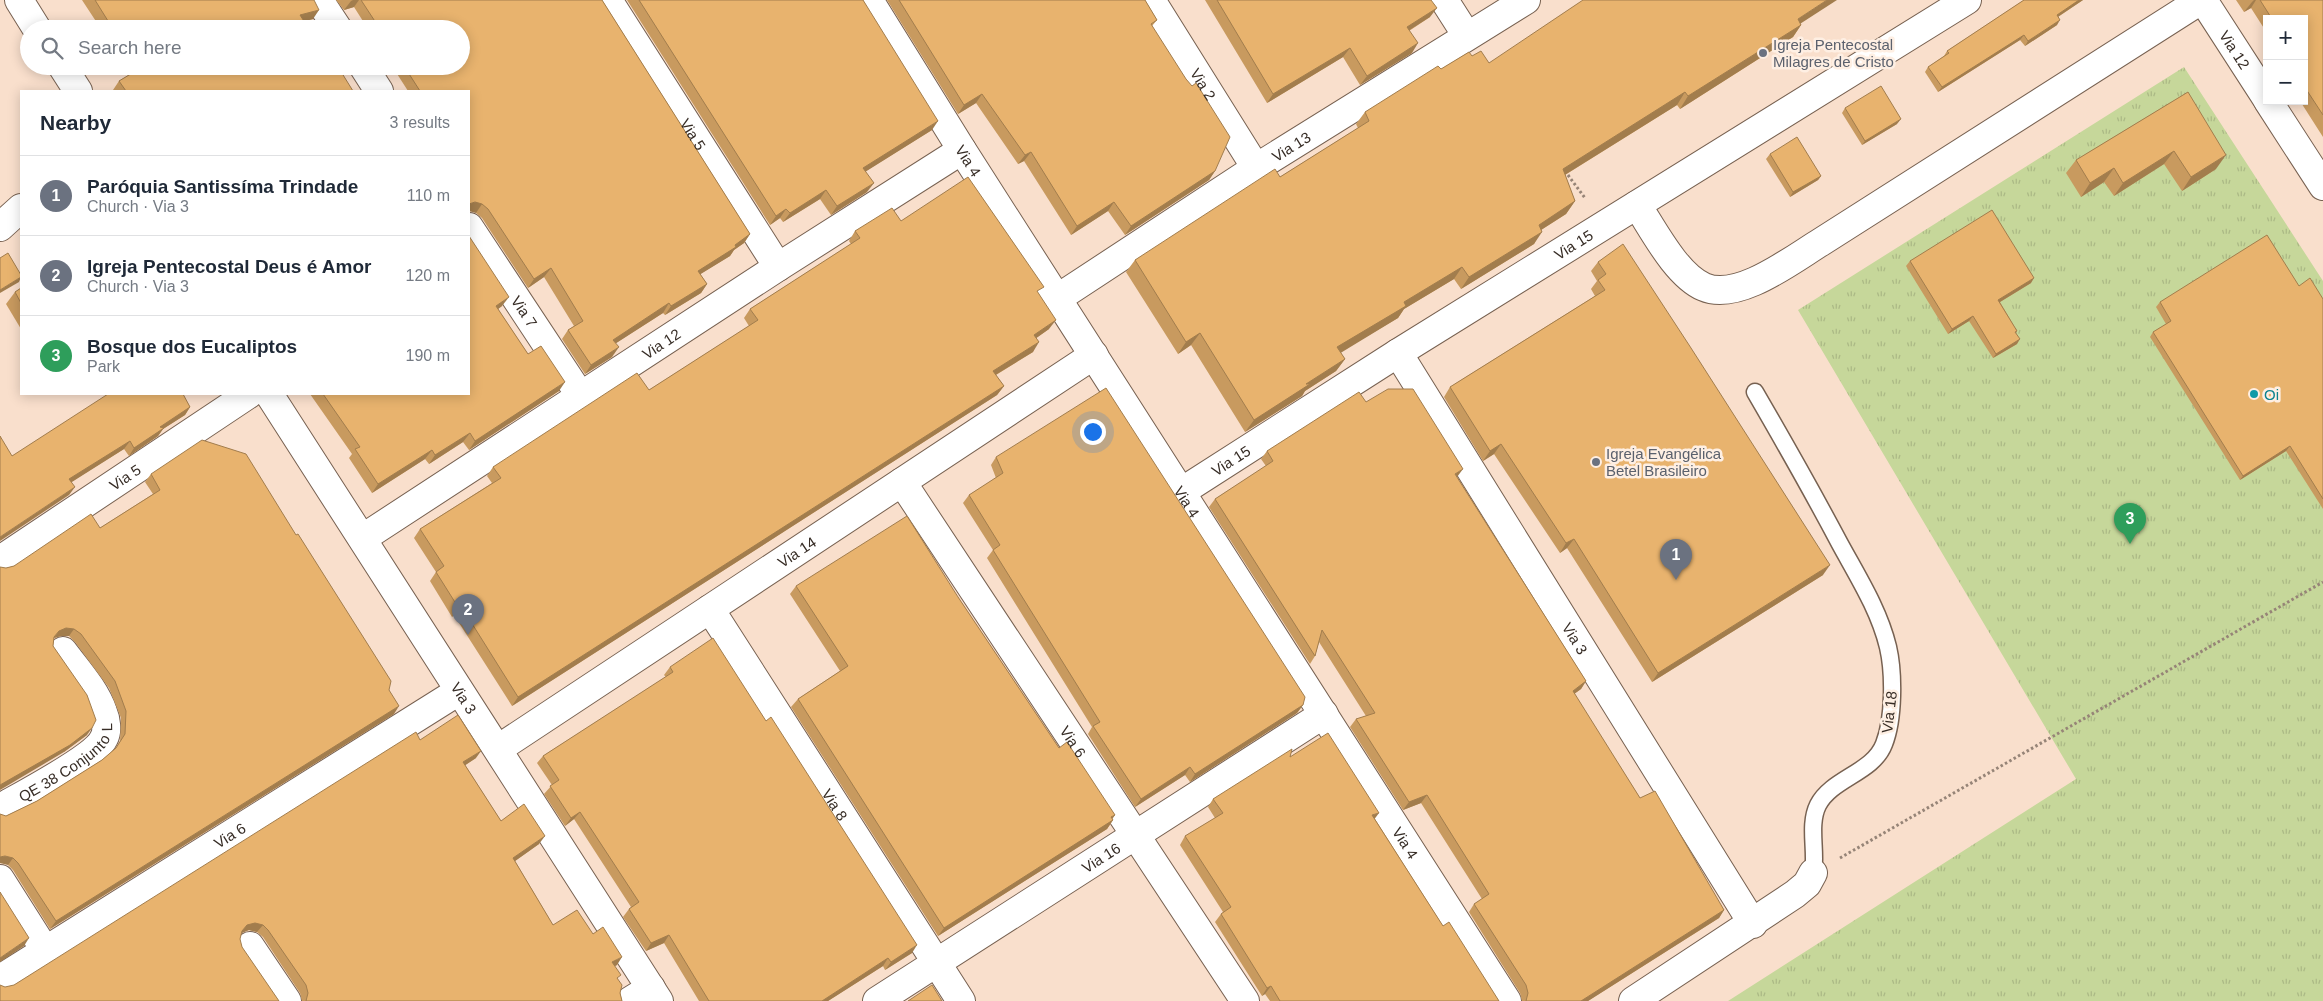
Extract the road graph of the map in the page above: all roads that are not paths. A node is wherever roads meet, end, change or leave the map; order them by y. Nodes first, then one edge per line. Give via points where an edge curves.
1 (19, 0) edge
2 (319, 0) edge
3 (608, 0) edge
4 (869, 0) edge
5 (1151, 0) edge
6 (1444, 0) edge
7 (1526, 0) edge
8 (1967, 0) edge
9 (2202, 0) edge
10 (32, 20) edge
11 (332, 20) edge
12 (1466, 36) junction
13 (68, 75) edge
14 (368, 75) edge
15 (77, 90) edge
16 (378, 90) edge
17 (2263, 92) edge
18 (2271, 105) edge
19 (962, 150) junction
20 (1256, 168) junction
21 (2323, 186) edge
22 (1637, 204) junction
23 (20, 209) edge
24 (0, 227) edge
25 (470, 229) edge
26 (778, 267) junction
27 (1058, 298) junction
28 (1398, 353) junction
29 (1094, 355) junction
30 (1755, 392) dead end
31 (248, 395) edge
32 (270, 395) edge
33 (580, 395) junction
34 (902, 482) junction
35 (1181, 492) junction
36 (363, 538) junction
37 (0, 560) edge
38 (710, 609) junction
39 (63, 651) dead end
40 (459, 692) junction
41 (1324, 714) junction
42 (498, 749) junction
43 (0, 808) edge
44 (1136, 834) junction
45 (1813, 873) joint
46 (0, 879) edge
47 (1753, 924) junction
48 (250, 946) dead end
49 (45, 950) junction
50 (937, 962) junction
51 (0, 979) edge
52 (647, 997) edge
53 (287, 1001) edge
54 (877, 1001) edge
55 (961, 1001) edge
56 (1245, 1001) edge
57 (1507, 1001) edge
58 (1633, 1001) edge

1 - 10 street
2 - 11 street
3 - 26 street, Via 5
4 - 19 street, Via 4
5 - 20 street, Via 2
6 - 12 street
7 - 12 street, Via 13
8 - 22 street, Via 15
9 - 17 street, Via 12
9 - 22 street via 1821,242 1743,286 1722,290 1704,287 1688,275 1674,260
12 - 20 street, Via 13
13 - 15 street
14 - 16 street
18 - 21 street, Via 12
19 - 26 street, Via 12
19 - 27 street, Via 4
20 - 27 street, Via 13
22 - 28 street, Via 15
23 - 24 street
25 - 33 street, Via 7
26 - 33 street, Via 12
27 - 29 street, Via 4
28 - 35 street, Via 15
28 - 47 street, Via 3
29 - 34 street, Via 14
29 - 35 street, Via 4
30 - 45 lane, Via 18 via 1879,618 1892,668 1884,745 1879,754 1833,788 1818,806
31 - 37 street, Via 5
32 - 36 street, Via 3
33 - 36 street, Via 12
34 - 38 street, Via 14
34 - 44 street, Via 6
35 - 41 street, Via 4
36 - 40 street, Via 3
38 - 42 street, Via 14
38 - 50 street, Via 8
39 - 43 street, QE 38 Conjunto L via 93,692 103,712 104,738 96,749 80,760
40 - 42 street, Via 3
40 - 49 street, Via 6
41 - 44 street, Via 16
41 - 57 street, Via 4
42 - 52 street, Via 3
44 - 50 street, Via 16
44 - 56 street, Via 6
45 - 47 street via 1807,884
46 - 49 street
47 - 58 street
48 - 53 street
49 - 51 street, Via 6
50 - 54 street, Via 16
50 - 55 street, Via 8

